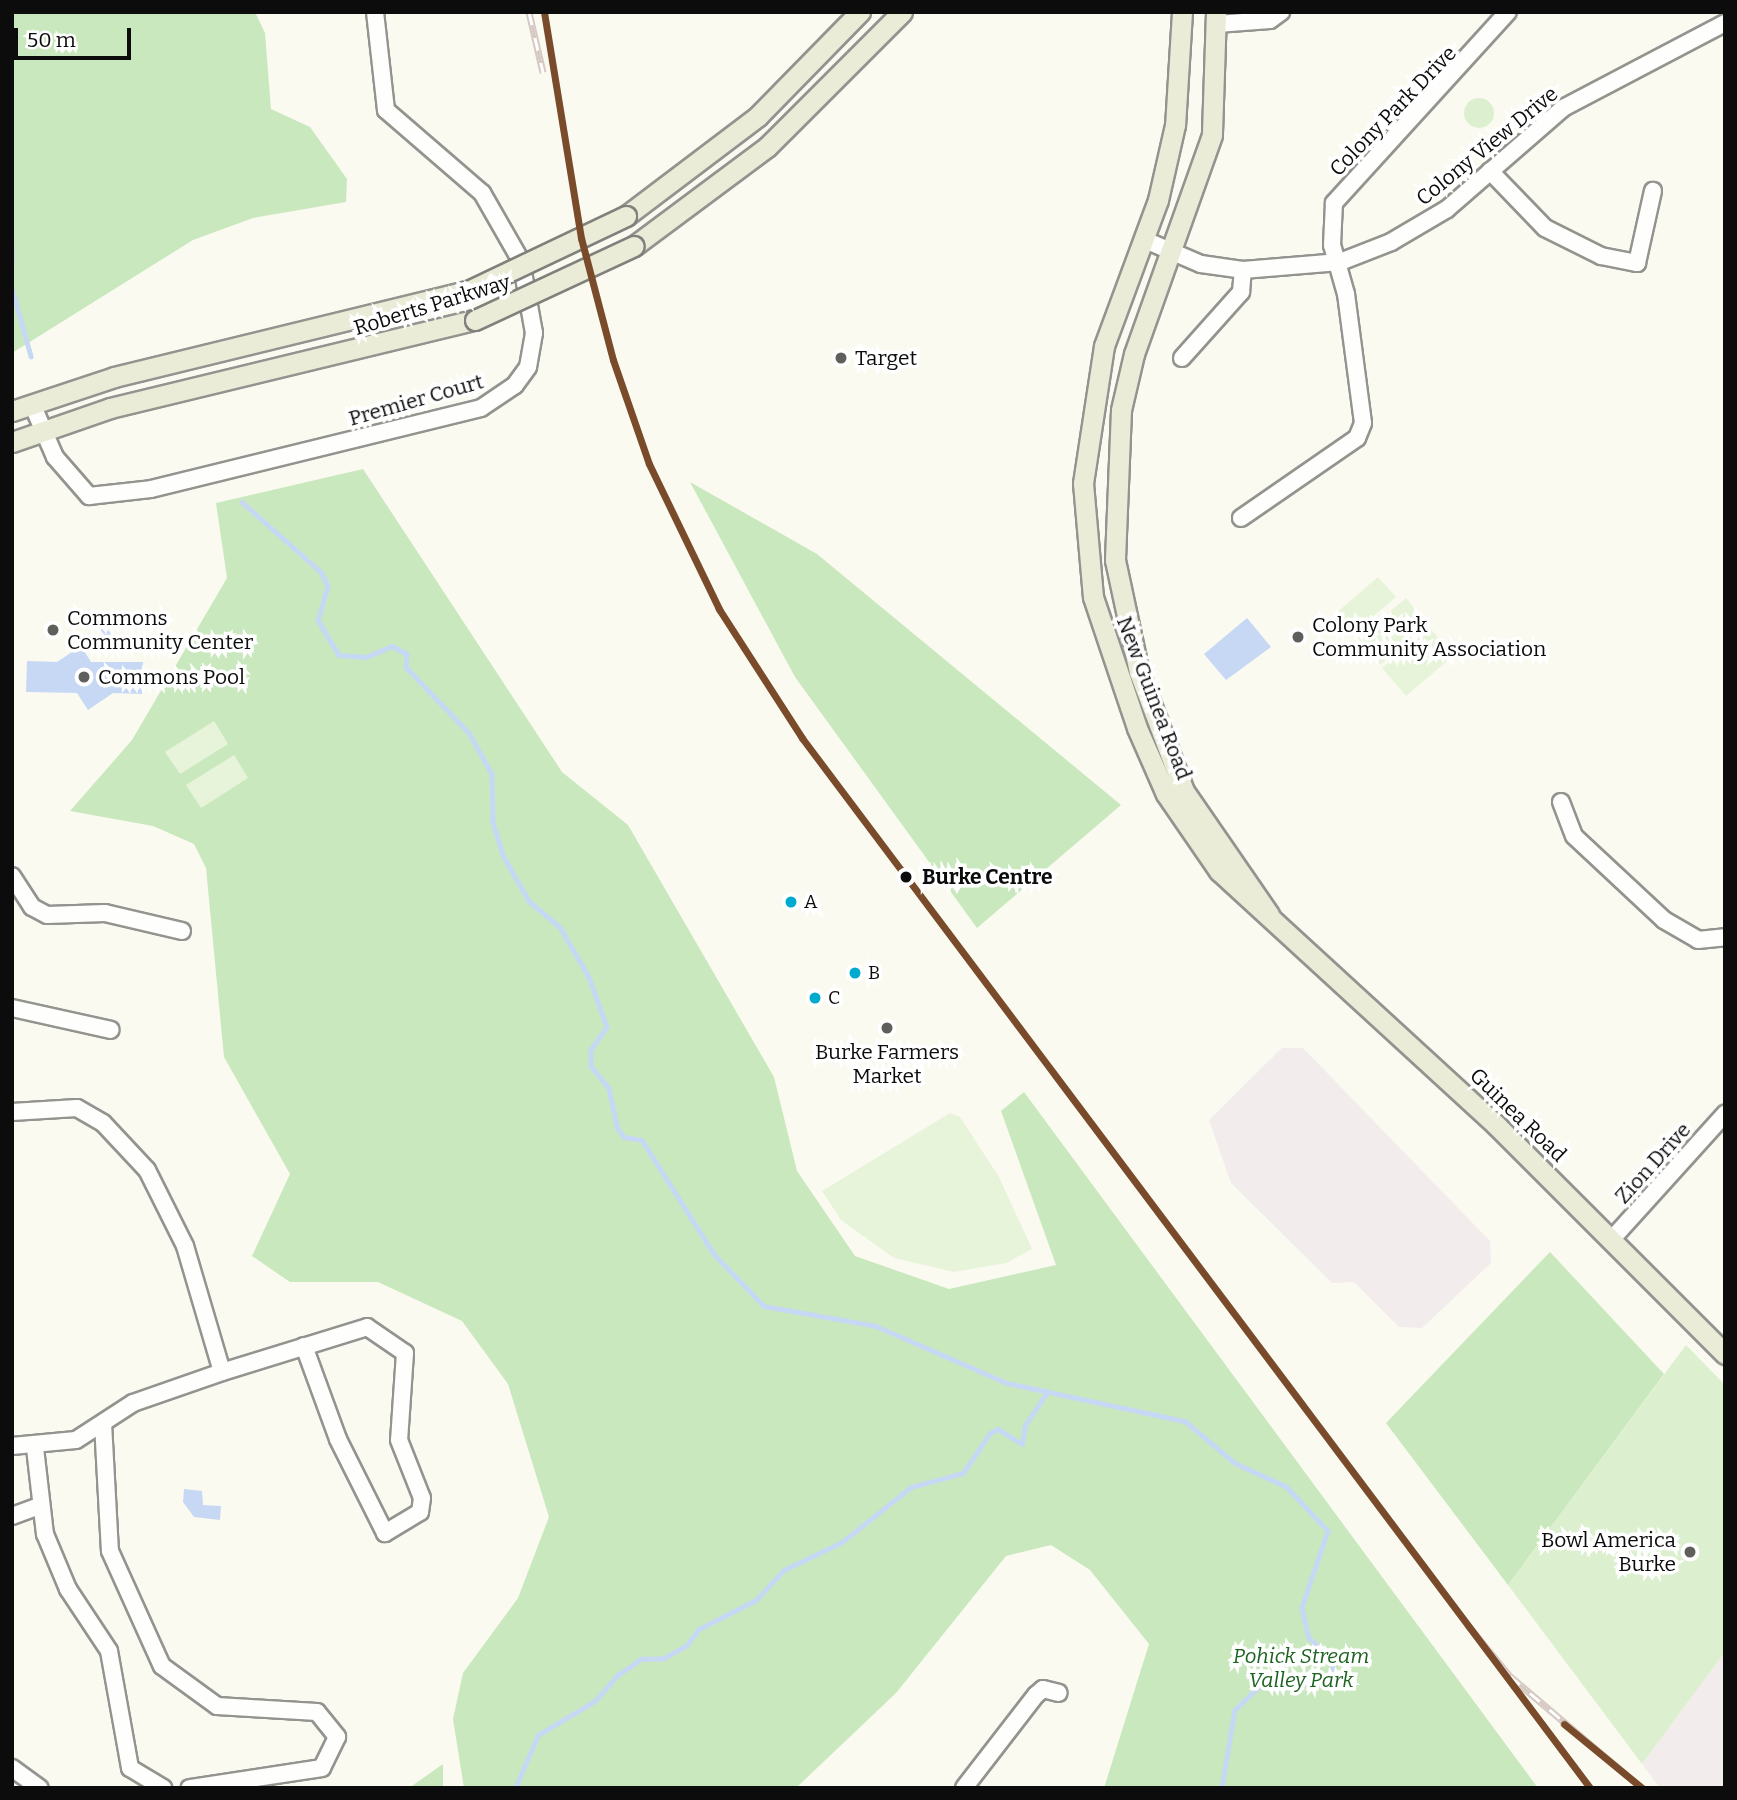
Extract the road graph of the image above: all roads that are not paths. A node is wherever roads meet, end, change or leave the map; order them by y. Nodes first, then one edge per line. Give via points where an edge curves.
1 (374, 12) edge
2 (860, 12) edge
3 (902, 12) edge
4 (1182, 12) edge
5 (1281, 12) edge
6 (1508, 12) edge
7 (1217, 18) edge
8 (1725, 23) edge
9 (1490, 171) junction
10 (1653, 191) dead end
11 (1145, 240) junction
12 (1169, 251) junction
13 (1340, 262) junction
14 (1243, 270) junction
15 (1182, 358) dead end
16 (32, 404) junction
17 (12, 411) edge
18 (42, 432) junction
19 (12, 442) edge
20 (1241, 518) dead end
21 (1561, 802) dead end
22 (1204, 839) junction
23 (12, 876) edge
24 (1271, 918) joint
25 (182, 931) dead end
26 (1725, 937) edge
27 (12, 1009) edge
28 (111, 1030) dead end
29 (12, 1112) edge
30 (1725, 1114) edge
31 (1612, 1239) junction
32 (304, 1346) junction
33 (1725, 1354) edge
34 (222, 1372) junction
35 (103, 1423) junction
36 (12, 1446) edge
37 (35, 1448) junction
38 (39, 1506) junction
39 (12, 1516) edge
40 (1059, 1693) dead end
41 (12, 1768) edge
42 (40, 1788) edge
43 (163, 1788) edge
44 (190, 1788) edge
45 (965, 1788) edge

1 - 18 street, Premier Court via 386,110 482,193 521,261 534,333 528,367 515,385 481,408 112,495 89,496 70,480
2 - 16 main road, Roberts Parkway, bridge via 758,116 626,216 468,291 114,377
3 - 18 main road, Roberts Parkway, bridge via 767,147 634,246 475,320 110,408
4 - 11 main road, New Guinea Road via 1175,125
5 - 7 street via 1270,20
6 - 13 street, Colony Park Drive via 1334,203 1330,226
7 - 12 main road, New Guinea Road via 1212,135
8 - 9 street, Colony View Drive via 1563,108
9 - 10 street via 1545,228 1601,256 1637,263
9 - 13 street, Colony View Drive via 1419,227
11 - 12 street, Colony View Drive
11 - 22 main road, New Guinea Road via 1104,346 1092,400 1083,483 1086,558 1136,728
12 - 14 street, Colony View Drive
12 - 22 main road, New Guinea Road via 1121,410 1115,560 1152,709
13 - 14 street, Colony View Drive
13 - 20 street, Colony Park Drive via 1363,423 1357,438
14 - 15 street via 1241,292
16 - 17 main road, Roberts Parkway
16 - 18 street, Premier Court
18 - 19 main road, Roberts Parkway
21 - 26 street via 1574,836 1664,920 1698,940
22 - 24 main road, New Guinea Road via 1259,891
23 - 25 street via 32,906 47,915 105,913
24 - 31 main road, Guinea Road
27 - 28 street
29 - 34 street via 77,1108 103,1123 148,1170 185,1246
30 - 31 street, Zion Drive
31 - 33 main road, Guinea Road
32 - 32 street via 338,1439 384,1533 420,1513 422,1498 399,1440 405,1353 367,1327
32 - 34 street
34 - 35 street via 133,1403
35 - 37 street via 76,1440
35 - 44 street via 110,1551 137,1622 162,1665 217,1706 317,1712 338,1737 322,1768
36 - 37 street
37 - 38 street
38 - 39 street
38 - 43 street via 55,1564 109,1651 130,1768
40 - 45 street via 1043,1689 1036,1695
41 - 42 street

